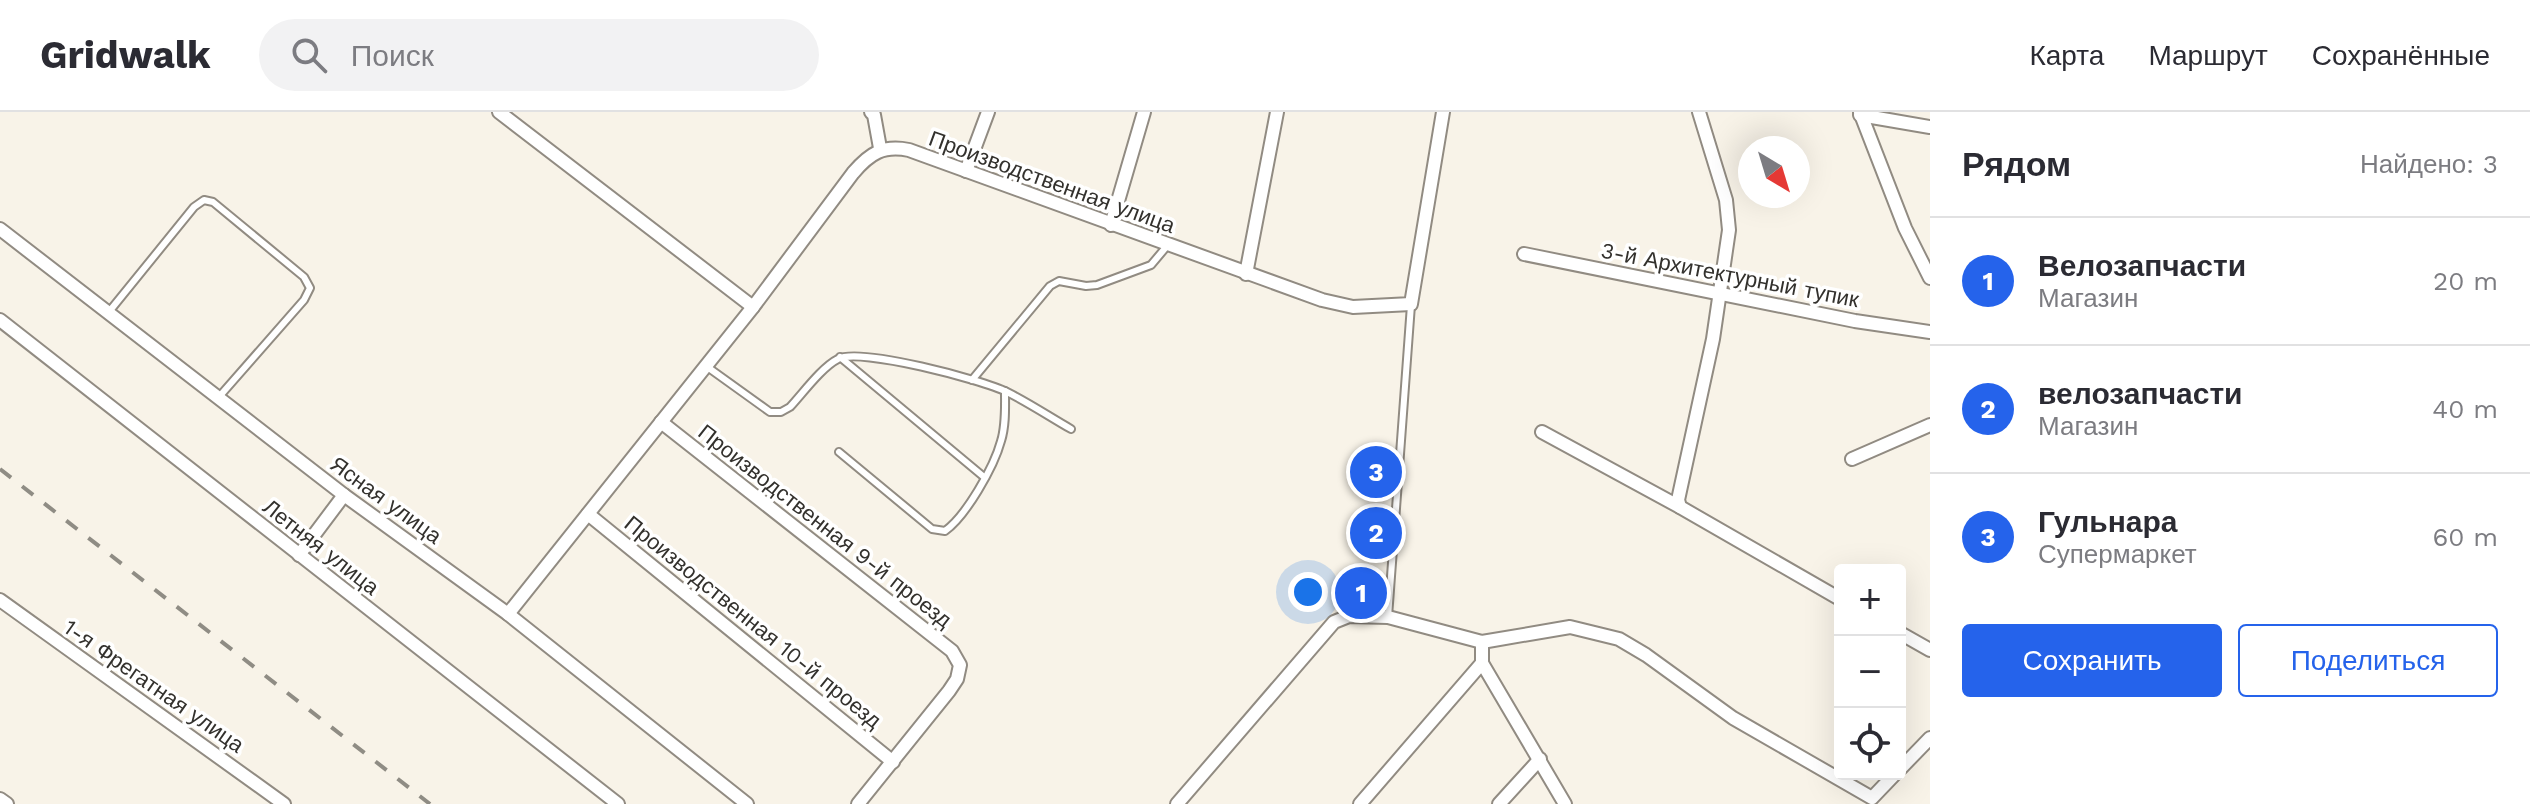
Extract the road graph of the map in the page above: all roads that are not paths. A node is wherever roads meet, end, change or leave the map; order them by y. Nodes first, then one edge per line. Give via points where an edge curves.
1 (499, 112) edge
2 (988, 112) edge
3 (1144, 112) edge
4 (1277, 112) edge
5 (1443, 112) edge
6 (1699, 112) edge
7 (873, 113) edge
8 (1860, 114) edge
9 (1930, 127) edge
10 (880, 148) junction
11 (966, 171) junction
12 (1111, 225) junction
13 (0, 229) edge
14 (1167, 246) junction
15 (1524, 254) dead end
16 (1246, 274) junction
17 (1930, 278) edge
18 (1721, 292) junction
19 (1411, 304) junction
20 (753, 307) junction
21 (108, 313) junction
22 (0, 320) edge
23 (1930, 332) edge
24 (840, 357) junction
25 (706, 366) junction
26 (972, 380) junction
27 (1005, 391) junction
28 (218, 398) junction
29 (661, 422) junction
30 (1930, 425) edge
31 (1071, 429) dead end
32 (1542, 432) dead end
33 (839, 452) dead end
34 (1852, 459) dead end
35 (984, 477) junction
36 (344, 495) junction
37 (1680, 507) junction
38 (588, 514) junction
39 (299, 555) junction
40 (1834, 596) edge
41 (0, 600) edge
42 (508, 614) junction
43 (1388, 617) junction
44 (1905, 636) edge
45 (1482, 642) junction
46 (1930, 650) edge
47 (1482, 663) junction
48 (1930, 738) edge
49 (1540, 759) junction
50 (893, 762) junction
51 (1906, 763) edge
52 (1889, 780) edge
53 (0, 799) edge
54 (1869, 801) edge
55 (7, 804) edge
56 (284, 804) edge
57 (618, 804) edge
58 (747, 804) edge
59 (858, 804) edge
60 (1177, 804) edge
61 (1360, 804) edge
62 (1499, 804) edge
63 (1565, 804) edge

1 - 20 street
2 - 11 street
3 - 12 street
4 - 16 street
5 - 19 street
6 - 18 street via 1726,200 1729,230
7 - 10 street
8 - 9 street
8 - 17 street
10 - 11 street, Производственная улица via 909,150
10 - 20 street via 853,173
11 - 12 street, Производственная улица
12 - 14 street, Производственная улица
13 - 21 street, Ясная улица
14 - 16 street, Производственная улица
14 - 26 lane via 1138,271 1097,285 1059,281 1050,286
15 - 18 street, 3-й Архитектурный тупик
16 - 19 street, Производственная улица via 1353,307
18 - 23 street, 3-й Архитектурный тупик
18 - 37 street
19 - 43 lane
20 - 25 street
21 - 28 street, Ясная улица
21 - 28 lane via 194,207 204,200 213,202 304,277 310,288
22 - 39 street, Летняя улица
24 - 25 lane via 781,412 770,412
24 - 26 lane via 902,363
24 - 35 lane
25 - 29 street
26 - 27 lane
27 - 31 lane
27 - 35 lane via 1001,441
28 - 36 street, Ясная улица
29 - 38 street
29 - 50 street, Производственная 9-й проезд via 952,651 960,665 957,679
30 - 34 street
32 - 37 street
33 - 35 lane via 932,529 945,531 954,524
36 - 39 street
36 - 42 street, Ясная улица
37 - 40 street
38 - 42 street
38 - 50 street, Производственная 10-й проезд
39 - 57 street, Летняя улица
41 - 56 street, 1-я Фрегатная улица
42 - 58 street, Ясная улица
43 - 45 street
43 - 60 street via 1349,616 1334,622
44 - 46 street
45 - 47 street
45 - 54 street via 1570,627 1619,639 1733,718
47 - 49 street
47 - 61 street
48 - 51 street
49 - 62 street
49 - 63 street
50 - 59 street
52 - 54 street
53 - 55 street

